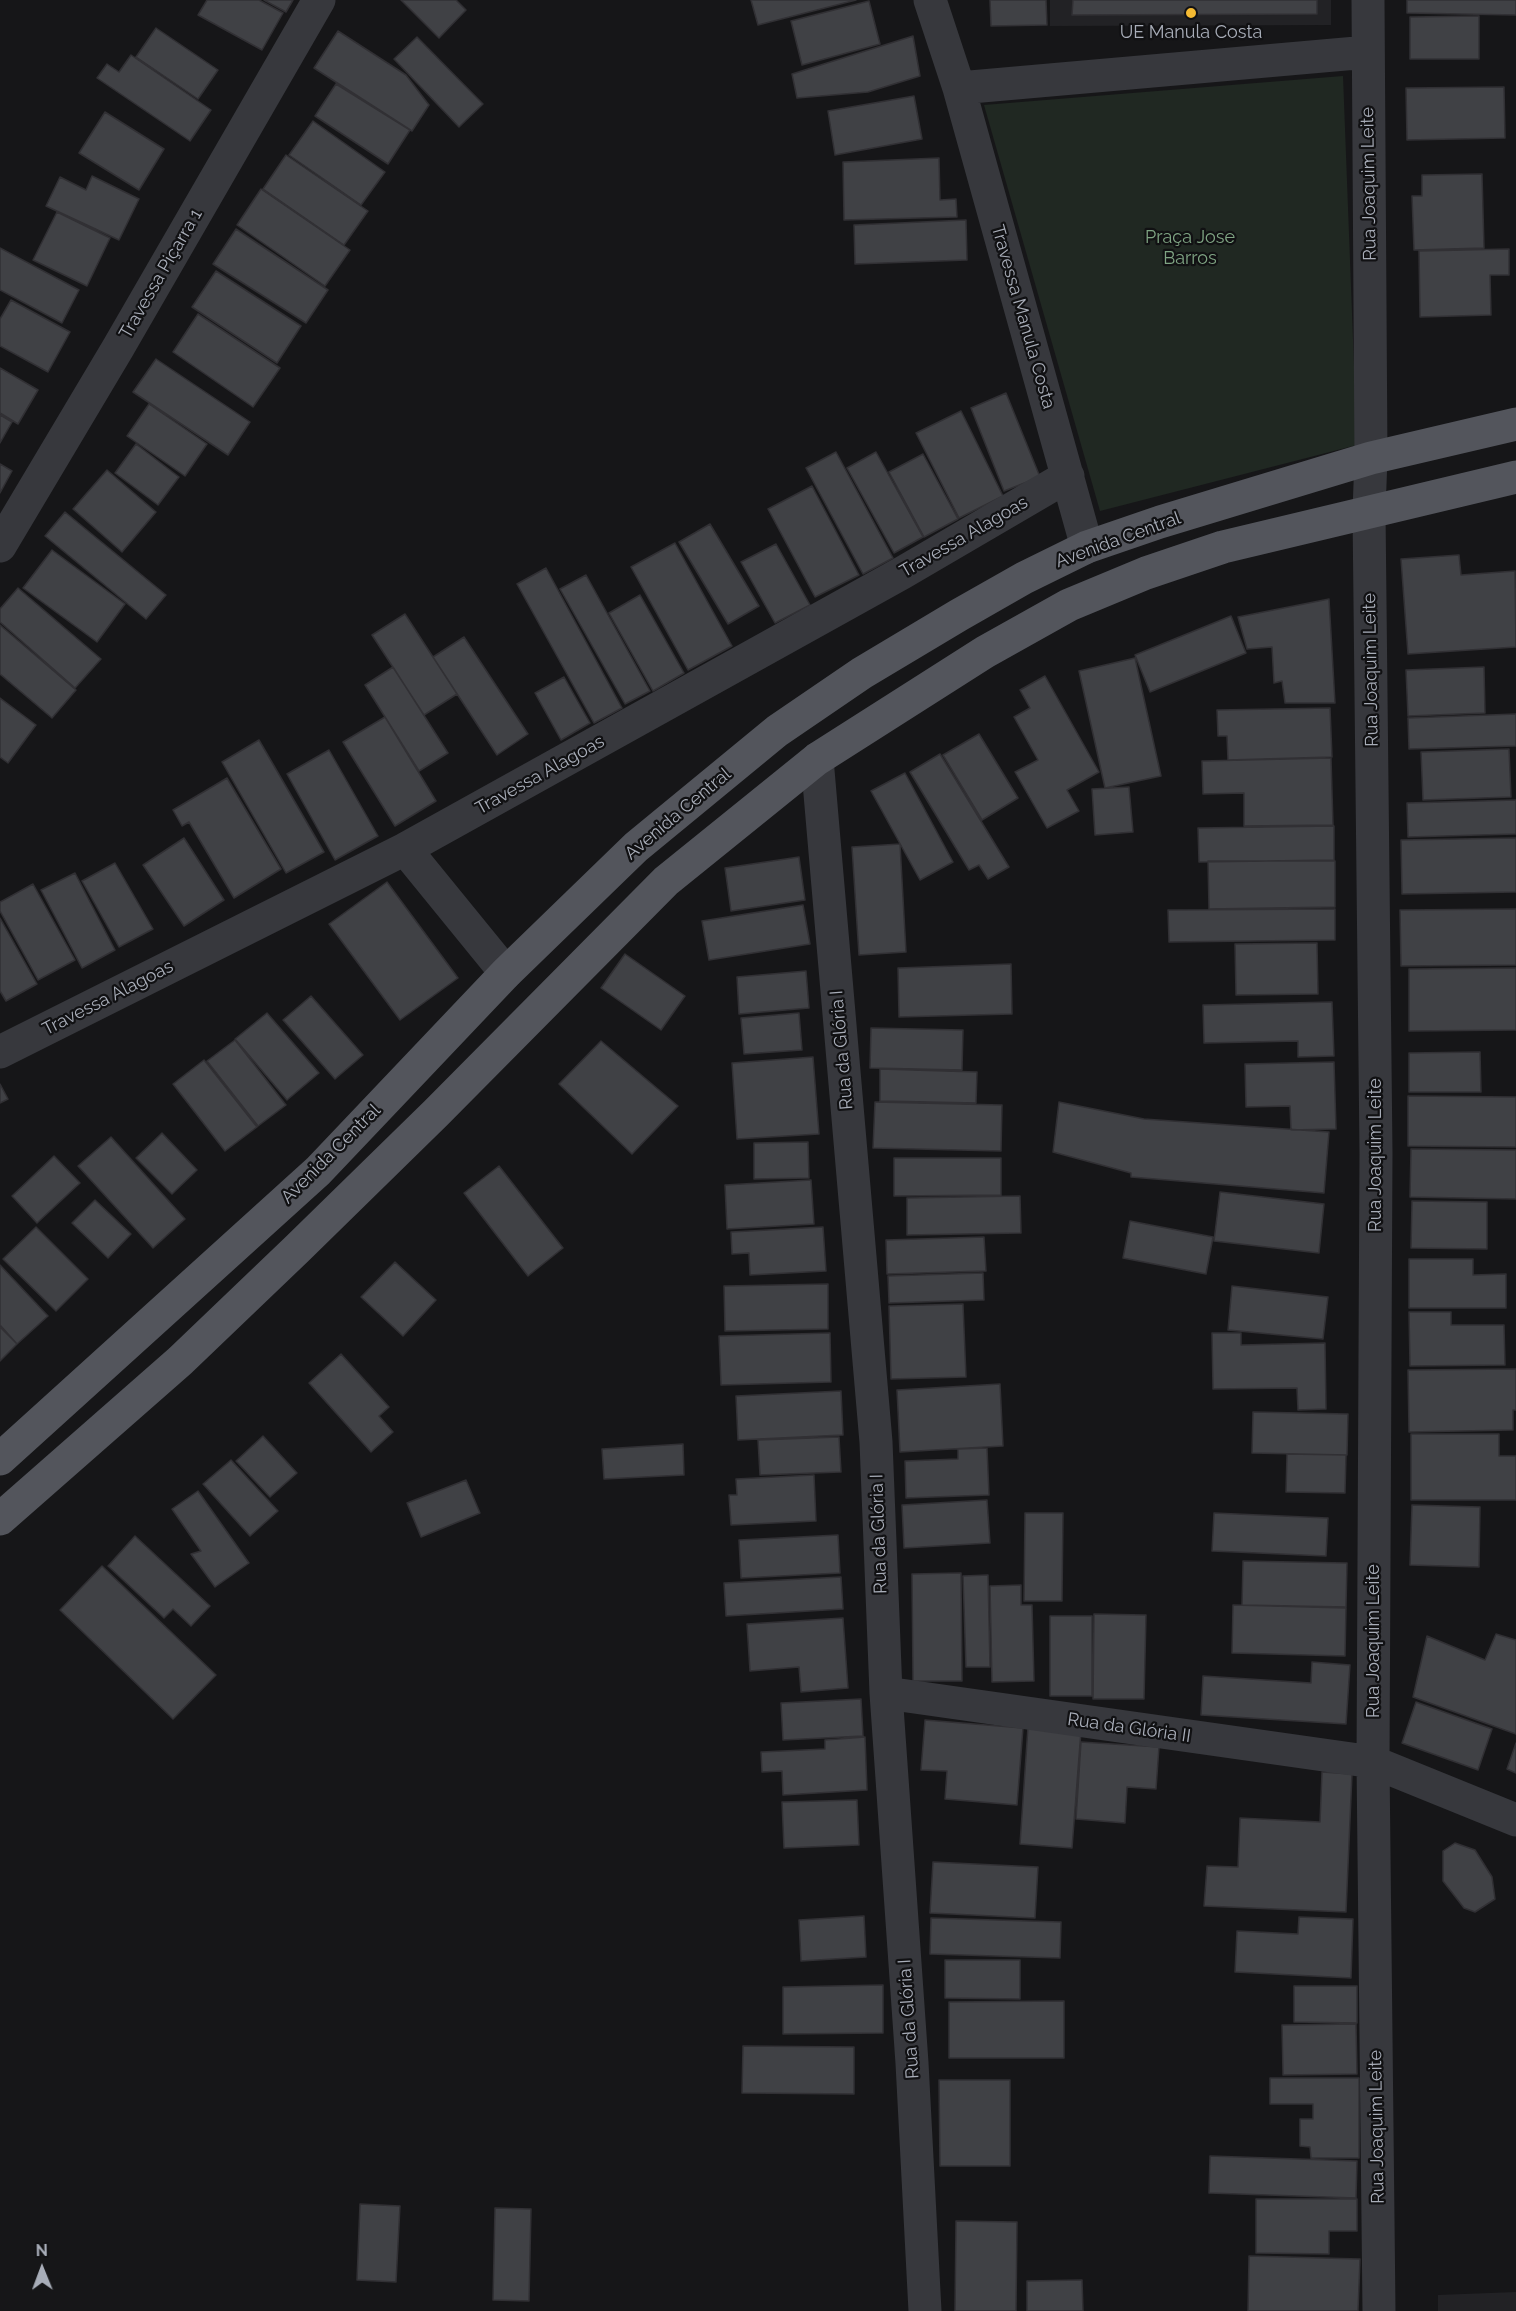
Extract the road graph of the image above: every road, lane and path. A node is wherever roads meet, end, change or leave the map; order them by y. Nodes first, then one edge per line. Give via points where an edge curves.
1 (320, 0) edge
2 (930, 0) edge
3 (1368, 0) edge
4 (1368, 52) junction
5 (959, 88) junction
6 (1516, 424) edge
7 (1371, 458) junction
8 (1068, 476) junction
9 (1516, 477) edge
10 (1370, 511) junction
11 (0, 546) edge
12 (1088, 548) junction
13 (817, 759) junction
14 (636, 848) junction
15 (405, 849) junction
16 (666, 882) junction
17 (506, 973) junction
18 (0, 1052) edge
19 (0, 1459) edge
20 (0, 1519) edge
21 (886, 1693) junction
22 (1373, 1762) junction
23 (1516, 1820) edge
24 (925, 2311) edge
25 (1379, 2311) edge

1 - 11 street, Travessa Piçarra 1
2 - 5 street, Travessa Manula Costa
3 - 4 street, Rua Joaquim Leite
4 - 5 street
4 - 7 street, Rua Joaquim Leite
5 - 8 street, Travessa Manula Costa
6 - 7 main road, Avenida Central
7 - 10 street, Rua Joaquim Leite
7 - 12 main road, Avenida Central
8 - 12 street, Travessa Manula Costa
8 - 15 street, Travessa Alagoas via 902,573
9 - 10 main road
10 - 13 main road via 1223,547 1069,605 985,652
10 - 22 street, Rua Joaquim Leite via 1376,1154
12 - 14 main road, Avenida Central via 1024,578 862,673 777,731
13 - 16 main road
13 - 21 street, Rua da Glória I via 876,1442
14 - 16 main road
14 - 17 main road, Avenida Central
15 - 17 street
15 - 18 street, Travessa Alagoas
16 - 20 main road via 436,1113 180,1361
17 - 19 main road, Avenida Central via 318,1170
21 - 22 street, Rua da Glória II
21 - 24 street, Rua da Glória I
22 - 23 street, Rua da Glória II
22 - 25 street, Rua Joaquim Leite

